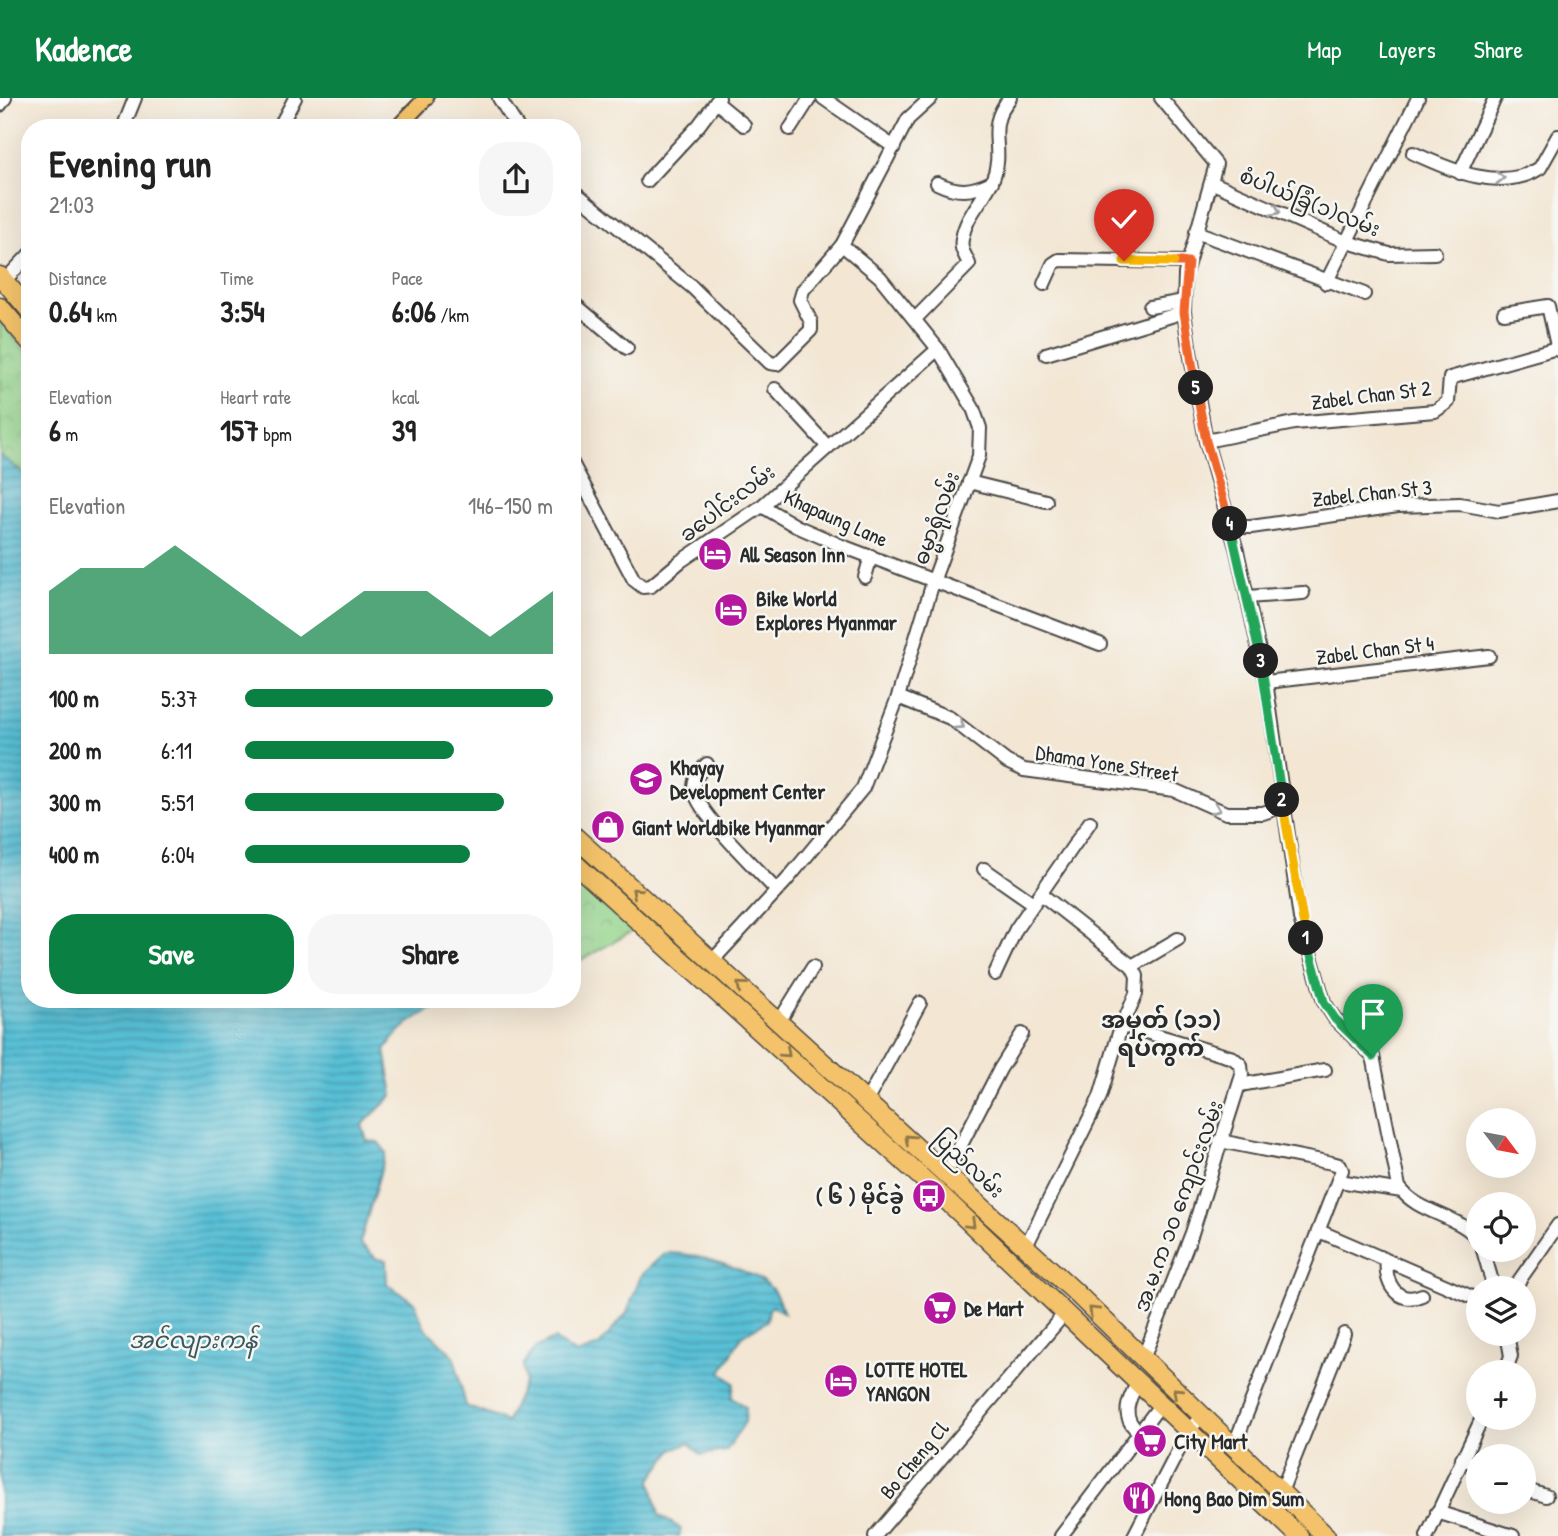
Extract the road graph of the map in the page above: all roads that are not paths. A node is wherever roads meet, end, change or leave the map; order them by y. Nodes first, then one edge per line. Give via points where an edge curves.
1 (5, 98) edge
2 (135, 98) edge
3 (295, 98) edge
4 (426, 98) edge
5 (499, 98) edge
6 (810, 98) edge
7 (823, 98) edge
8 (931, 98) edge
9 (1010, 98) edge
10 (1161, 98) edge
11 (1418, 98) edge
12 (1495, 98) edge
13 (718, 100) edge
14 (0, 105) edge
15 (127, 119) edge
16 (284, 119) edge
17 (406, 119) edge
18 (513, 119) edge
19 (744, 125) dead end
20 (790, 129) dead end
21 (1558, 136) edge
22 (894, 147) junction
23 (1413, 153) dead end
24 (1460, 173) junction
25 (647, 181) dead end
26 (992, 182) junction
27 (937, 183) dead end
28 (1213, 183) junction
29 (581, 197) edge
30 (1196, 232) junction
31 (1344, 241) junction
32 (842, 245) junction
33 (1435, 254) dead end
34 (21, 262) edge
35 (1188, 262) junction
36 (2, 278) edge
37 (1326, 283) junction
38 (1044, 284) dead end
39 (1364, 294) dead end
40 (21, 300) edge
41 (0, 307) edge
42 (1150, 307) dead end
43 (1184, 307) junction
44 (581, 310) edge
45 (1504, 313) dead end
46 (916, 318) junction
47 (21, 332) edge
48 (627, 348) dead end
49 (938, 349) junction
50 (1558, 349) edge
51 (1046, 354) dead end
52 (775, 389) dead end
53 (1206, 441) junction
54 (828, 447) junction
55 (581, 480) edge
56 (969, 482) junction
57 (1046, 501) dead end
58 (1558, 501) edge
59 (762, 506) junction
60 (1231, 527) junction
61 (871, 556) junction
62 (865, 577) dead end
63 (934, 579) junction
64 (1303, 593) dead end
65 (1247, 597) junction
66 (1100, 644) dead end
67 (1489, 656) dead end
68 (1266, 681) junction
69 (898, 696) junction
70 (707, 764) dead end
71 (1283, 806) junction
72 (1090, 821) dead end
73 (581, 842) edge
74 (581, 869) edge
75 (984, 869) dead end
76 (776, 890) junction
77 (1037, 899) junction
78 (687, 937) junction
79 (1178, 939) dead end
80 (673, 952) junction
81 (713, 960) junction
82 (1132, 966) junction
83 (813, 967) dead end
84 (995, 974) dead end
85 (698, 975) junction
86 (920, 1003) dead end
87 (780, 1020) junction
88 (1121, 1028) junction
89 (1022, 1034) dead end
90 (1325, 1070) dead end
91 (1241, 1085) junction
92 (867, 1100) junction
93 (1220, 1141) junction
94 (951, 1178) junction
95 (1339, 1181) junction
96 (1402, 1191) junction
97 (943, 1197) junction
98 (1558, 1225) edge
99 (1466, 1228) edge
100 (1319, 1231) junction
101 (1026, 1248) junction
102 (1387, 1261) junction
103 (1522, 1276) edge
104 (1466, 1294) edge
105 (1422, 1295) dead end
106 (1065, 1313) junction
107 (1343, 1334) dead end
108 (1143, 1359) junction
109 (1133, 1378) junction
110 (1161, 1404) junction
111 (1203, 1415) junction
112 (1189, 1430) junction
113 (1476, 1430) edge
114 (1139, 1432) junction
115 (1234, 1446) junction
116 (1462, 1458) junction
117 (1466, 1460) edge
118 (1281, 1492) junction
119 (1536, 1493) edge
120 (1546, 1496) dead end
121 (1437, 1512) junction
122 (875, 1536) edge
123 (1061, 1536) edge
124 (1134, 1536) edge
125 (1299, 1536) edge
126 (1326, 1536) edge
127 (1427, 1536) edge
128 (1513, 1536) edge

1 - 14 street
2 - 15 street
3 - 16 street
4 - 17 main road
5 - 18 street
6 - 20 street
7 - 22 street
8 - 22 street via 908,119
9 - 26 street via 994,125 999,150
10 - 28 street via 1213,158
11 - 31 street
12 - 24 street
13 - 19 street
13 - 25 street
24 -> 21 street via 1490,178 1532,173 1546,162
22 - 32 street
23 - 24 street
26 - 27 street via 961,192
26 - 46 street via 974,207 962,237 961,251 968,267
28 - 30 street
28 -> 31 street, စံပါယ်ခြံ(၁)လမ်း
29 - 32 street via 692,287 769,363 777,364 811,330 800,300 803,290
30 - 35 street
30 - 37 street
31 - 33 street, စံပါယ်ခြံ(၁)လမ်း via 1389,254
31 - 37 street
32 - 46 street, ဓမ္မာရုံလမ်း via 880,277
34 - 36 street
35 - 38 street via 1059,260
35 - 43 street
36 - 40 highway
37 - 39 street
41 - 47 highway
42 - 43 street
43 - 51 street
43 - 53 street
44 - 48 street
45 - 50 street via 1548,306
46 - 49 street, ဓမ္မာရုံလမ်း
49 - 54 street, ခပေါင်းလမ်း
49 - 56 street, ဓမ္မာရုံလမ်း via 964,389 980,428 979,456
50 - 53 street, Zabel Chan St 2 via 1450,378 1448,402 1435,411 1294,423
52 - 54 street
53 - 60 street
54 - 59 street, ခပေါင်းလမ်း
55 - 59 street, ခပေါင်းလမ်း via 634,580 643,587 651,586
56 - 57 street
56 - 63 street, ဓမ္မာရုံလမ်း
58 - 60 street, Zabel Chan St 3 via 1499,511 1460,504 1398,506
59 - 61 street, Khapaung Lane via 796,526
60 - 65 street
61 - 62 street
61 - 63 street, Khapaung Lane
63 - 66 street, Khapaung Lane
63 - 69 street, ဓမ္မာရုံလမ်း
64 - 65 street
65 - 68 street
67 - 68 street, Zabel Chan St 4
68 - 71 street
69 -> 71 street, Dhama Yone Street via 950,718 1024,770 1174,790 1226,813 1263,813
69 - 76 street, ဓမ္မာရုံလမ်း via 863,788
70 - 76 street via 695,781 697,800
71 - 96 street via 1300,918 1324,1002 1373,1056
72 - 77 street
78 -> 73 highway, ပြည်လမ်း
74 - 80 highway, ပြည်လမ်း
75 - 77 street
76 - 81 street, ဓမ္မာရုံလမ်း
77 - 82 street
77 - 84 street
78 - 80 highway
78 - 81 highway, ပြည်လမ်း
79 - 82 street
80 - 85 highway, ပြည်လမ်း
81 - 85 highway
87 -> 81 highway, ပြည်လမ်း
82 - 88 street via 1137,976 1136,994
83 - 87 street
85 -> 97 highway, ပြည်လမ်း
86 - 92 street
87 - 92 highway, ပြည်လမ်း
88 - 91 street, အ.မ.က ၁၀ ကျောင်းလမ်း via 1222,1055 1241,1065
88 - 101 street via 1101,1097
89 - 94 street via 1000,1069
90 - 91 street
91 - 93 street, အ.မ.က ၁၀ ကျောင်းလမ်း
94 -> 92 highway, ပြည်လမ်း
93 - 95 street via 1339,1165
93 - 108 street, အ.မ.က ၁၀ ကျောင်းလမ်း via 1192,1233
94 - 97 highway
94 - 101 highway, ပြည်လမ်း
95 - 96 street
95 - 100 street
96 - 99 street
97 -> 106 highway, ပြည်လမ်း
98 - 103 street
100 - 102 street
100 - 115 street
108 -> 101 highway, ပြည်လမ်း
102 - 104 street
102 - 105 street via 1390,1287 1402,1297
106 - 109 highway, ပြည်လမ်း
106 - 122 street, Bo Cheng Cl
107 - 118 street
108 - 109 highway
111 -> 108 highway, ပြည်လမ်း
109 - 110 highway, ပြည်လမ်း
109 - 114 street via 1127,1417
110 - 112 highway, ပြည်လမ်း
110 - 114 street
111 - 112 street
111 - 115 highway, ပြည်လမ်း
112 - 124 street
112 - 125 highway, ပြည်လမ်း
113 - 116 street
114 - 123 street
115 - 118 highway, ပြည်လမ်း
116 - 117 street
116 - 121 street
118 - 126 highway, ပြည်လမ်း
119 - 120 street
121 - 127 street
121 - 128 street

